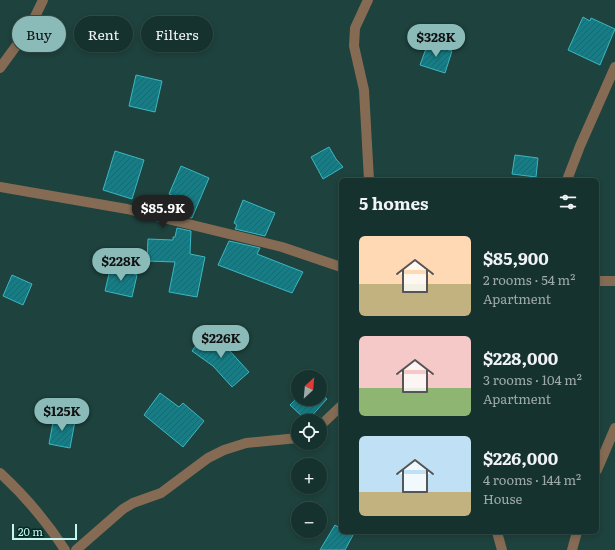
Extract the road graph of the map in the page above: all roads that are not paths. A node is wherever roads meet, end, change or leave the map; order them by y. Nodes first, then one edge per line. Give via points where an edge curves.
1 (43, 0) edge
2 (368, 0) edge
3 (1, 63) edge
4 (615, 67) edge
5 (369, 178) edge
6 (568, 178) edge
7 (0, 186) edge
8 (339, 266) edge
9 (599, 281) edge
10 (615, 281) edge
11 (339, 408) edge
12 (327, 419) edge
13 (615, 428) edge
14 (291, 439) edge
15 (599, 465) edge
16 (0, 473) edge
17 (498, 534) edge
18 (576, 534) edge
19 (65, 550) edge
20 (76, 550) edge
21 (502, 550) edge
22 (572, 550) edge

1 - 3 street via 30,27
2 - 5 street via 355,28 354,46 364,90
4 - 6 street
7 - 8 street via 134,211 276,246
9 - 10 street
11 - 12 street
13 - 15 street
14 - 20 street via 246,443 208,458 161,493 132,503 123,509
16 - 19 street via 36,512
17 - 21 street
18 - 22 street

